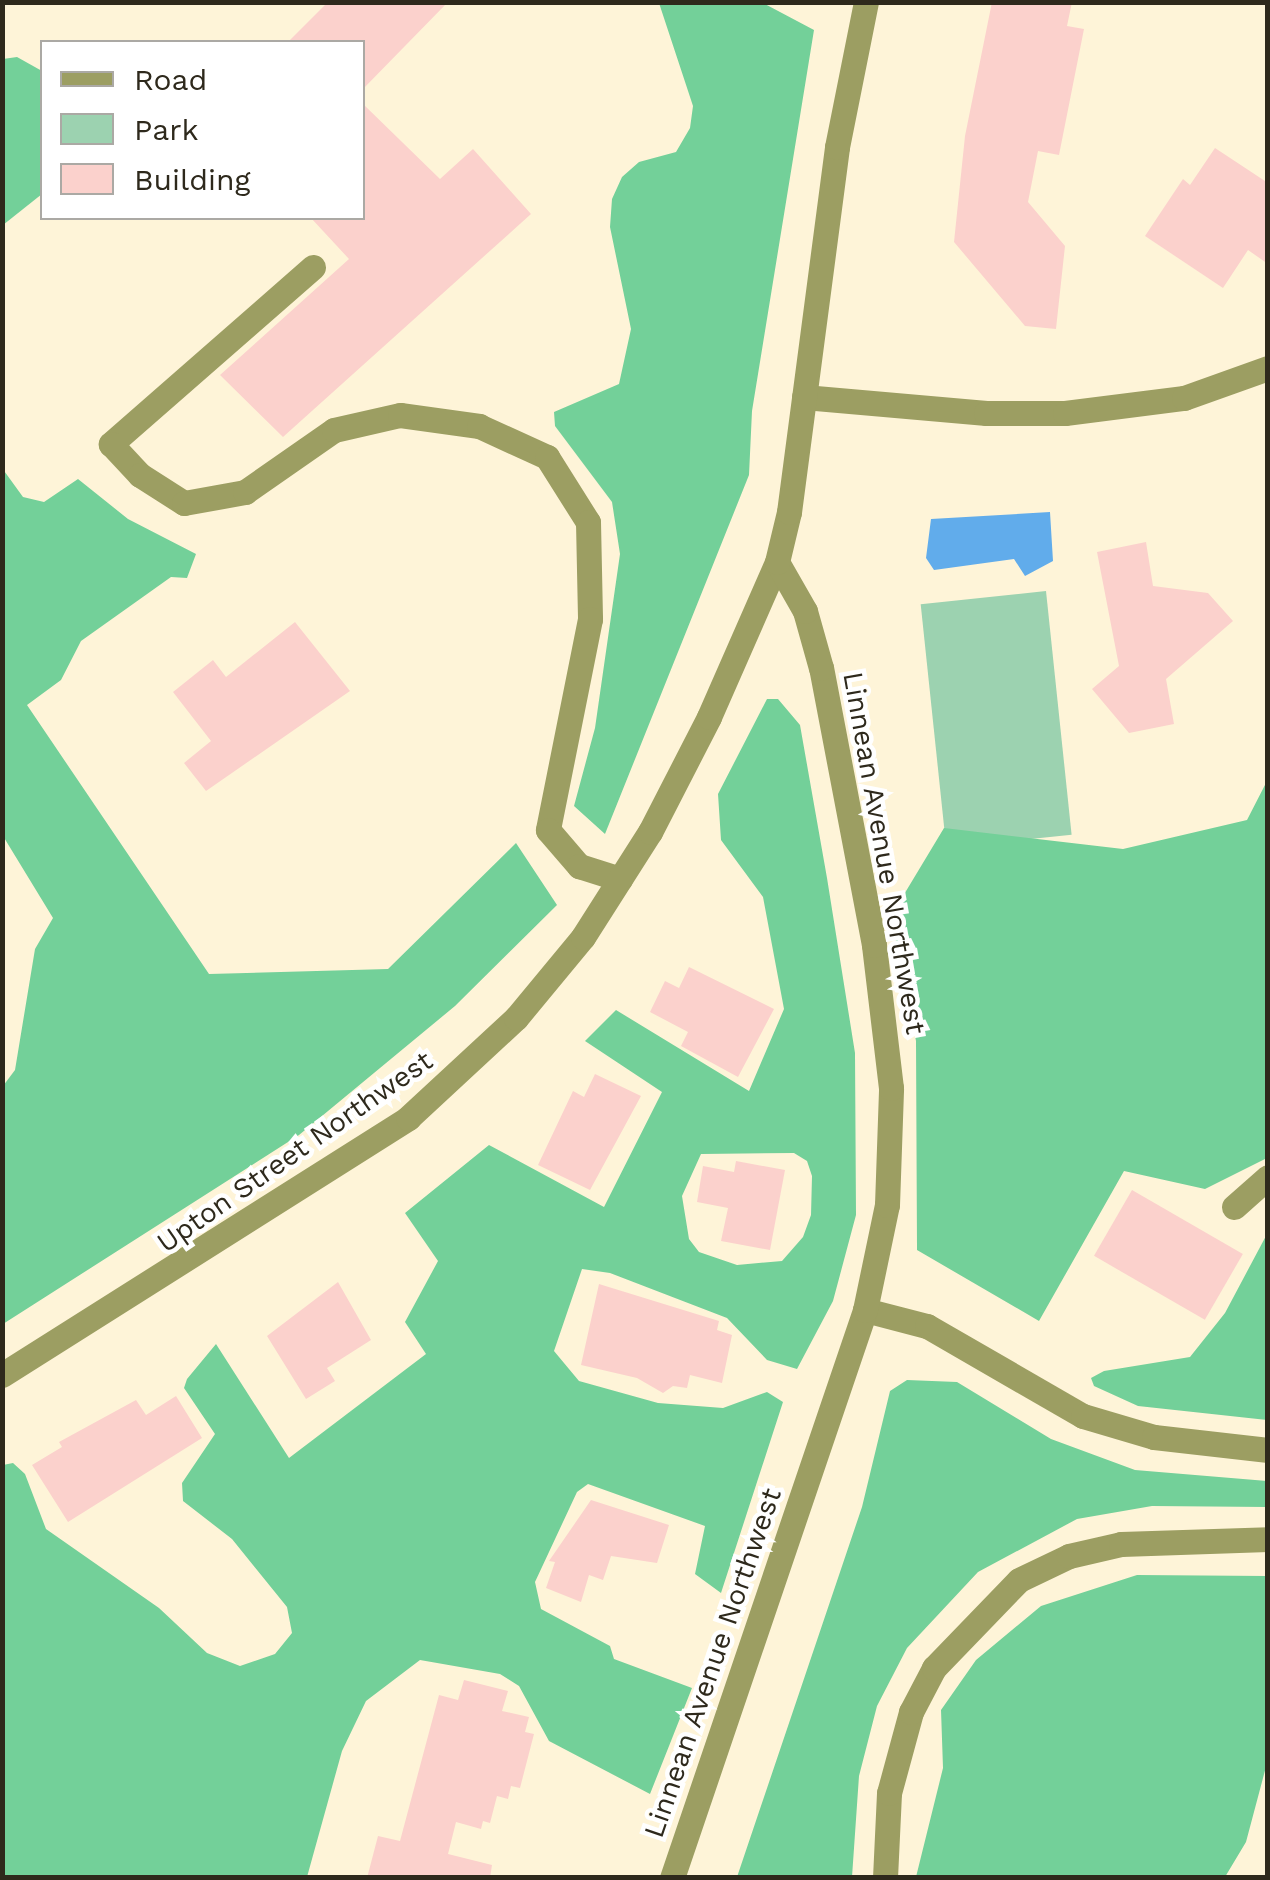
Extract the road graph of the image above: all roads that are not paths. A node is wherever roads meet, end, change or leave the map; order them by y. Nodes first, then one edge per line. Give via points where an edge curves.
1 (866, 2) edge
2 (314, 267) dead end
3 (1268, 368) edge
4 (804, 397) junction
5 (777, 562) junction
6 (620, 879) junction
7 (1268, 1178) edge
8 (1234, 1207) dead end
9 (865, 1310) junction
10 (2, 1375) edge
11 (1268, 1450) edge
12 (1268, 1539) edge
13 (672, 1878) edge
14 (885, 1878) edge

1 - 4 street via 832,181
2 - 6 street via 110,444 140,475 184,502 245,492 334,430 400,415 479,426 547,456 588,522 590,619 548,830 579,866
3 - 4 street via 1184,398 1065,413 986,414
4 - 5 street
5 - 6 street, Upton Street Northwest via 681,778
5 - 9 street, Linnean Avenue Northwest via 805,611 821,668 888,1030 887,1205
6 - 10 street, Upton Street Northwest via 534,999 436,1096 276,1206
7 - 8 street
9 - 11 street via 927,1326 1083,1416 1154,1437
9 - 13 street, Linnean Avenue Northwest
12 - 14 street via 1121,1544 1068,1556 1019,1580 946,1652 911,1712 889,1793

